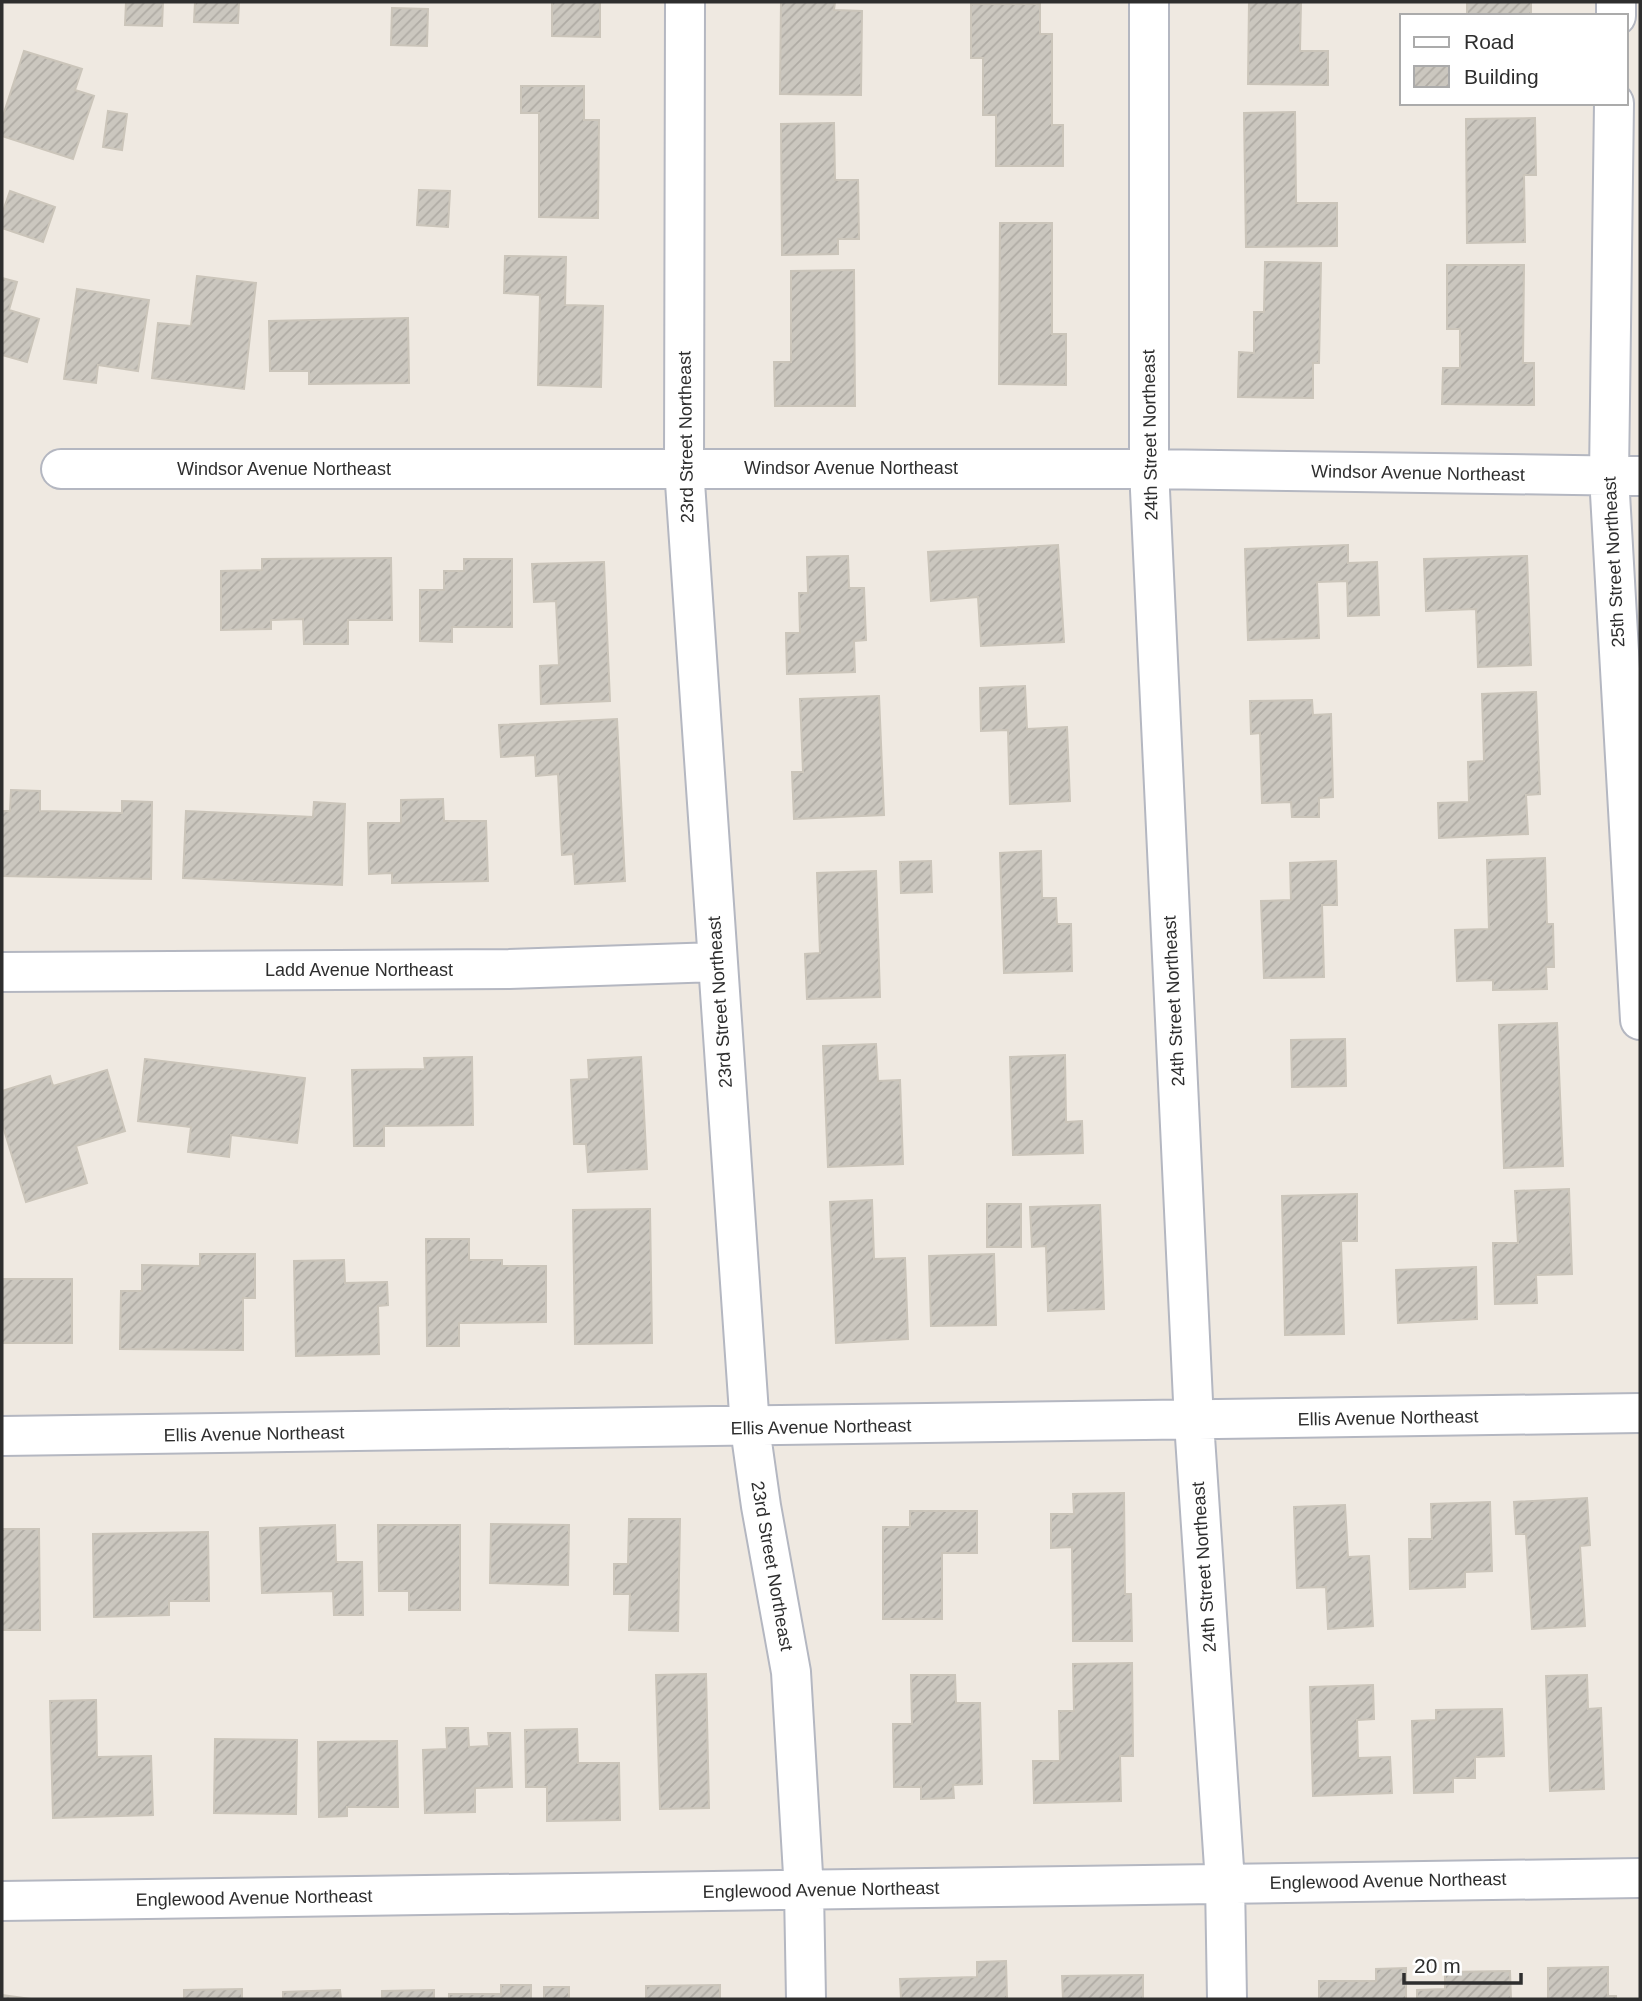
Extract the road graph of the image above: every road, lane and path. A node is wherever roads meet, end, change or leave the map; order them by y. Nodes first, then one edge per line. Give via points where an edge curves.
1 (685, 2) edge
2 (1149, 2) edge
3 (1614, 105) edge
4 (684, 468) junction
5 (61, 469) dead end
6 (1149, 469) junction
7 (1625, 476) edge
8 (717, 962) junction
9 (2, 972) edge
10 (1640, 1020) edge
11 (1640, 1413) edge
12 (1194, 1422) junction
13 (750, 1428) junction
14 (2, 1436) edge
15 (1640, 1878) edge
16 (1225, 1882) junction
17 (804, 1891) junction
18 (2, 1901) edge
19 (806, 1999) edge
20 (1227, 1999) edge

1 - 4 street, 23rd Street Northeast
2 - 6 street, 24th Street Northeast
3 - 7 street, 25th Street Northeast
4 - 5 street, Windsor Avenue Northeast
4 - 6 street, Windsor Avenue Northeast
4 - 8 street, 23rd Street Northeast
6 - 7 street, Windsor Avenue Northeast
6 - 12 street, 24th Street Northeast
7 - 10 street, 25th Street Northeast
8 - 9 street, Ladd Avenue Northeast via 509,969
8 - 13 street, 23rd Street Northeast
11 - 12 street, Ellis Avenue Northeast
12 - 13 street, Ellis Avenue Northeast
12 - 16 street, 24th Street Northeast
13 - 14 street, Ellis Avenue Northeast
13 - 17 street, 23rd Street Northeast via 791,1672
15 - 16 street, Englewood Avenue Northeast
16 - 17 street, Englewood Avenue Northeast
16 - 20 street, 24th Street Northeast
17 - 18 street, Englewood Avenue Northeast
17 - 19 street, 23rd Street Northeast

